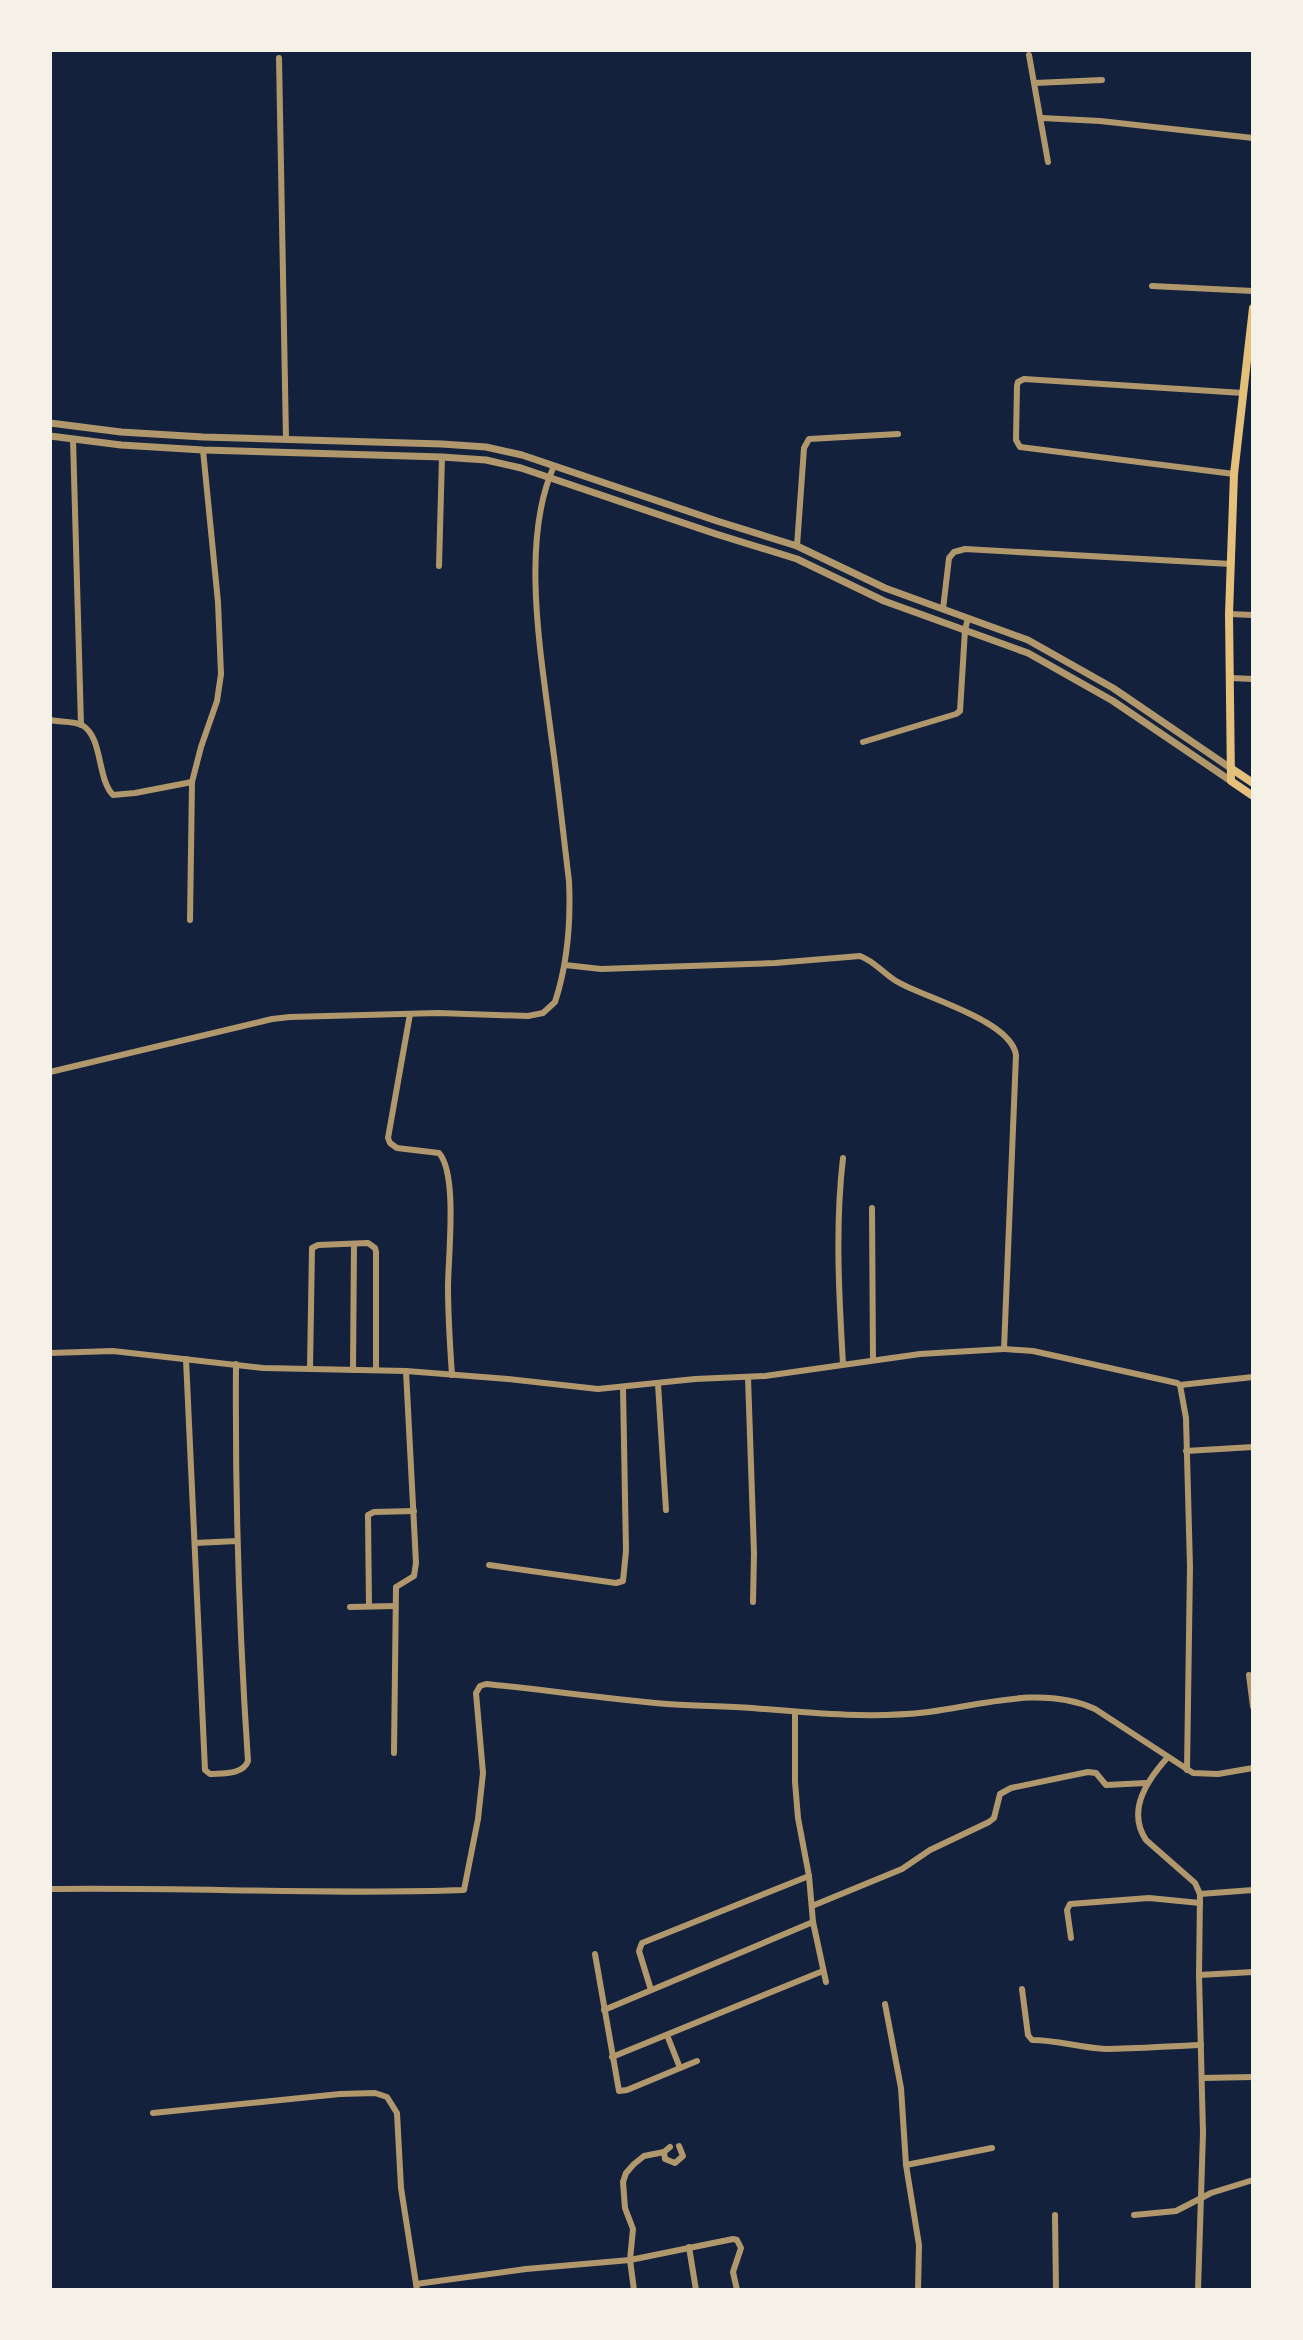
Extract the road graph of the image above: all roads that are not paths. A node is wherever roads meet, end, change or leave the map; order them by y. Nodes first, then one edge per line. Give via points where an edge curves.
1 (1029, 55) dead end
2 (279, 58) dead end
3 (1102, 80) dead end
4 (1035, 83) junction
5 (1042, 118) junction
6 (1253, 138) edge
7 (1048, 162) dead end
8 (1152, 286) dead end
9 (1253, 291) edge
10 (1253, 308) edge
11 (1252, 337) edge
12 (1243, 393) junction
13 (50, 423) edge
14 (898, 434) dead end
15 (50, 436) edge
16 (73, 439) junction
17 (286, 439) junction
18 (297, 439) junction
19 (203, 450) junction
20 (297, 454) junction
21 (442, 457) junction
22 (554, 466) junction
23 (1234, 474) junction
24 (549, 477) junction
25 (797, 546) junction
26 (1231, 564) junction
27 (439, 566) dead end
28 (943, 609) junction
29 (1229, 614) junction
30 (1253, 615) edge
31 (968, 618) junction
32 (965, 630) junction
33 (1231, 678) junction
34 (1253, 679) edge
35 (50, 720) edge
36 (81, 725) junction
37 (863, 742) dead end
38 (1232, 769) junction
39 (1231, 781) junction
40 (192, 782) junction
41 (1253, 783) edge
42 (1253, 796) edge
43 (190, 920) dead end
44 (565, 965) junction
45 (410, 1014) junction
46 (50, 1072) edge
47 (843, 1158) dead end
48 (872, 1208) dead end
49 (354, 1244) junction
50 (1004, 1349) junction
51 (50, 1353) edge
52 (186, 1359) junction
53 (873, 1360) junction
54 (236, 1364) junction
55 (843, 1364) junction
56 (310, 1369) junction
57 (353, 1370) junction
58 (376, 1370) junction
59 (406, 1371) junction
60 (452, 1375) junction
61 (748, 1377) junction
62 (1253, 1377) edge
63 (658, 1384) junction
64 (1180, 1385) junction
65 (623, 1388) junction
66 (1253, 1447) edge
67 (1186, 1451) junction
68 (666, 1510) dead end
69 (414, 1511) junction
70 (237, 1541) junction
71 (195, 1543) junction
72 (489, 1565) dead end
73 (753, 1602) dead end
74 (369, 1606) junction
75 (395, 1606) junction
76 (350, 1607) dead end
77 (1249, 1675) dead end
78 (1253, 1707) edge
79 (795, 1712) junction
80 (394, 1753) dead end
81 (1168, 1757) junction
82 (1253, 1768) edge
83 (1187, 1770) junction
84 (1146, 1783) junction
85 (809, 1876) junction
86 (50, 1889) edge
87 (1253, 1890) edge
88 (1200, 1894) junction
89 (1200, 1903) junction
90 (812, 1906) junction
91 (813, 1922) junction
92 (1071, 1938) dead end
93 (595, 1954) dead end
94 (823, 1971) junction
95 (1253, 1972) edge
96 (1199, 1975) junction
97 (826, 1982) dead end
98 (1022, 1989) dead end
99 (651, 1990) junction
100 (885, 2004) dead end
101 (604, 2010) junction
102 (667, 2035) junction
103 (1201, 2045) junction
104 (612, 2057) junction
105 (697, 2061) dead end
106 (680, 2068) junction
107 (1253, 2077) edge
108 (1202, 2078) junction
109 (153, 2113) dead end
110 (679, 2146) dead end
111 (992, 2148) dead end
112 (906, 2165) junction
113 (1253, 2180) edge
114 (1201, 2198) junction
115 (1055, 2215) dead end
116 (1134, 2215) dead end
117 (689, 2247) junction
118 (630, 2260) junction
119 (417, 2287) edge
120 (634, 2290) edge
121 (696, 2290) edge
122 (737, 2290) edge
123 (918, 2290) edge
124 (1056, 2290) edge
125 (1198, 2290) edge

1 - 4 street
2 - 17 street
3 - 4 street
4 - 5 street
5 - 6 street
5 - 7 street
8 - 9 street
10 - 11 main road
11 - 12 main road
12 - 23 main road
12 - 23 street via 1024,379 1017,386 1020,447
13 - 17 street via 135,433
14 - 25 street via 809,439
15 - 16 street
16 - 19 street
16 - 36 street
17 - 18 street
18 - 20 street
18 - 22 street via 486,447
19 - 20 street
19 - 40 street via 221,674
20 - 21 street
21 - 24 street via 486,460
21 - 27 street
22 - 24 street
22 - 25 street
23 - 26 main road
24 - 32 street via 797,559 884,601
24 - 44 street via 539,514 536,582 569,881
25 - 28 street
26 - 28 street via 965,549 949,558
26 - 29 main road
28 - 31 street
29 - 30 street
29 - 33 main road
31 - 32 street
31 - 38 street via 1028,640 1101,681
32 - 37 street via 960,711
32 - 39 street via 1028,653 1113,701
33 - 34 street
33 - 38 main road
35 - 36 street
36 - 40 street via 94,742 113,795
38 - 39 main road
38 - 41 main road
39 - 42 main road
40 - 43 street
44 - 45 street via 555,1002 543,1013
44 - 50 street via 601,969 860,956 896,981 1008,1038 1016,1055
45 - 46 street via 272,1019
45 - 60 street via 388,1138 397,1148 439,1153 446,1163 452,1227
47 - 55 street
48 - 53 street
49 - 56 street via 312,1248
49 - 57 street
49 - 58 street via 368,1243 376,1252
50 - 53 street
50 - 64 street
51 - 52 street via 113,1351
52 - 54 street
52 - 71 street
53 - 55 street
54 - 56 street
54 - 70 street
55 - 61 street
56 - 57 street
57 - 58 street
58 - 59 street
59 - 60 street
59 - 69 street
60 - 65 street
61 - 63 street
61 - 73 street
62 - 64 street
63 - 65 street
63 - 68 street
64 - 67 street
65 - 72 street via 623,1581
66 - 67 street
67 - 83 street
69 - 74 street via 368,1515
69 - 75 street via 415,1573 396,1587
70 - 71 street
70 - 71 street via 248,1761 241,1770 210,1774 205,1770
74 - 75 street
74 - 76 street
75 - 80 street
77 - 78 street
79 - 81 street via 892,1715 1032,1698 1068,1699 1113,1719
79 - 85 street via 798,1818
79 - 86 street via 482,1685 476,1693 481,1798 464,1890
81 - 83 street
81 - 84 street
82 - 83 street via 1218,1774
84 - 88 street via 1139,1805 1141,1833 1195,1883
84 - 90 street via 1106,1785 1088,1772 1011,1788 1000,1794 989,1822 902,1869
85 - 90 street
85 - 99 street via 642,1943 639,1951
87 - 88 street
88 - 89 street
89 - 92 street via 1149,1898 1070,1904
89 - 96 street
90 - 91 street
91 - 94 street
91 - 99 street
93 - 101 street
94 - 97 street
94 - 102 street
95 - 96 street
96 - 103 street
98 - 103 street via 1032,2040 1107,2049
99 - 101 street
100 - 112 street via 901,2088
101 - 104 street
102 - 104 street
102 - 106 street
103 - 108 street
104 - 106 street via 620,2092
105 - 106 street
107 - 108 street
108 - 114 street
109 - 119 street via 340,2094 387,2097 397,2113 401,2188
110 - 118 street via 683,2156 675,2163 668,2162 667,2149 644,2156 623,2182 633,2229
111 - 112 street
112 - 123 street via 919,2245
113 - 114 street
114 - 116 street via 1176,2211
114 - 125 street
115 - 124 street
117 - 118 street
117 - 121 street
117 - 122 street via 737,2240
118 - 119 street via 526,2269
118 - 120 street

